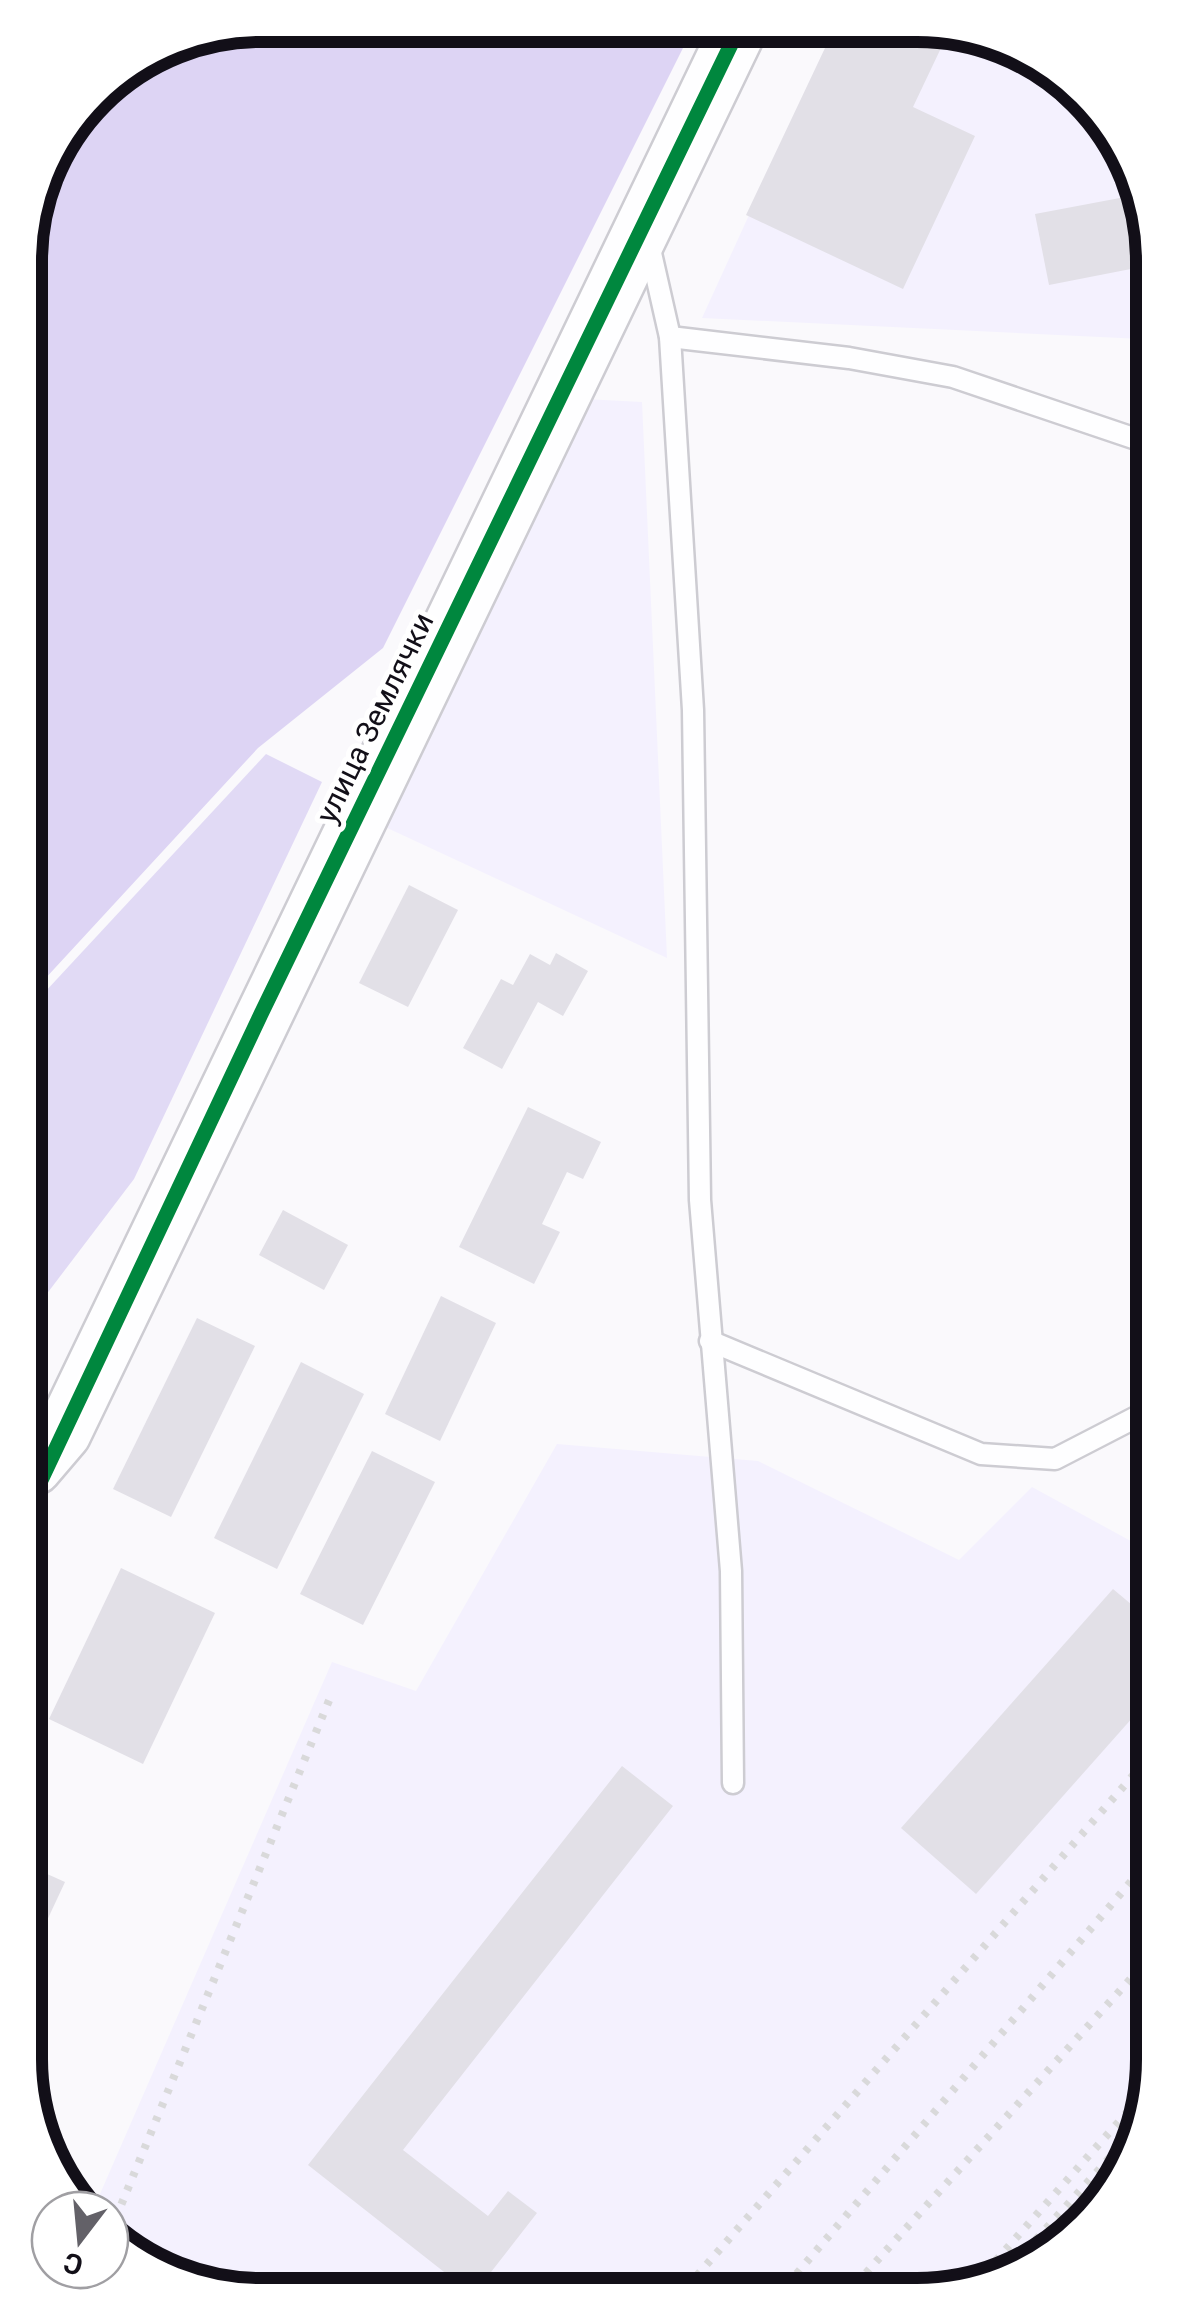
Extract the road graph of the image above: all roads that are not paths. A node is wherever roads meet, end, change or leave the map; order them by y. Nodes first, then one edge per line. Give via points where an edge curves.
1 (731, 42) edge
2 (645, 226) junction
3 (670, 337) junction
4 (1136, 439) edge
5 (710, 1341) junction
6 (1135, 1418) edge
7 (48, 1450) edge
8 (733, 1784) dead end

1 - 2 street, улица Землячки
2 - 3 lane
2 - 7 street, улица Землячки
3 - 4 lane via 952,377
3 - 5 lane via 693,710 700,1200
5 - 6 lane via 981,1454 1055,1459
5 - 8 lane via 731,1571

